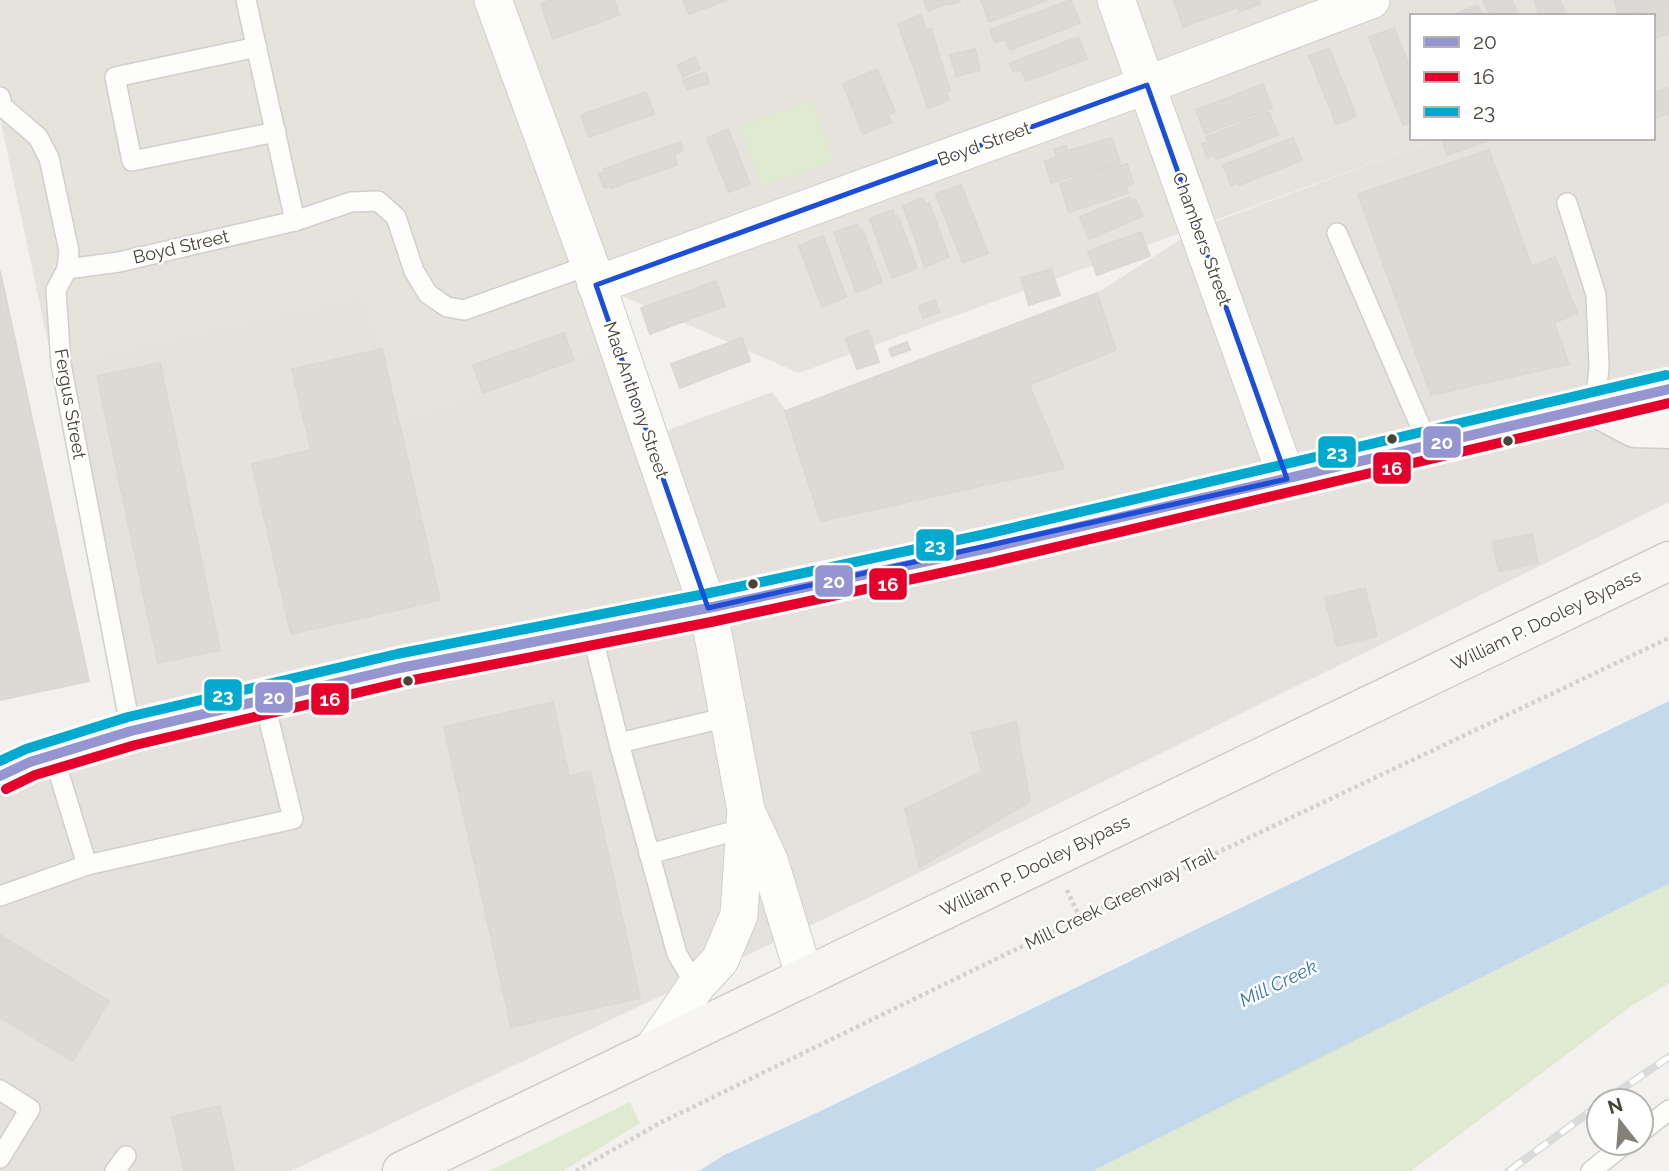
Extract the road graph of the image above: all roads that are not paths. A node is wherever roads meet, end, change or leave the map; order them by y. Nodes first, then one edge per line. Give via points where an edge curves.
1 (246, 0) edge
2 (493, 0) edge
3 (1116, 0) edge
4 (1371, 0) edge
5 (257, 47) junction
6 (1147, 85) junction
7 (0, 97) edge
8 (276, 132) junction
9 (1567, 204) dead end
10 (295, 221) junction
11 (1337, 233) dead end
12 (67, 269) junction
13 (593, 275) junction
14 (1669, 389) edge
15 (1595, 407) junction
16 (1669, 429) edge
17 (1429, 446) junction
18 (1287, 479) junction
19 (1669, 561) edge
20 (708, 608) junction
21 (591, 630) junction
22 (264, 700) junction
23 (729, 717) junction
24 (131, 731) junction
25 (618, 743) junction
26 (53, 754) junction
27 (0, 776) edge
28 (745, 819) junction
29 (649, 854) junction
30 (87, 864) junction
31 (0, 896) edge
32 (805, 978) junction
33 (696, 986) junction
34 (651, 1052) junction
35 (0, 1090) edge
36 (1669, 1110) edge
37 (1655, 1121) edge
38 (1608, 1157) edge
39 (0, 1158) edge
40 (401, 1171) edge
41 (1591, 1171) edge

1 - 5 lane
2 - 13 street, Mad Anthony Street
3 - 6 street, Chambers Street
4 - 6 street, Boyd Street
5 - 8 lane
5 - 8 lane via 115,77 132,161
6 - 13 street, Boyd Street
6 - 18 street, Chambers Street
7 - 12 lane, Fergus Street via 3,107 38,136 49,158 69,250
8 - 10 lane
9 - 15 lane via 1596,295 1599,367
10 - 12 lane, Boyd Street
10 - 13 lane, Boyd Street via 351,202 377,201 396,217 428,294 447,307 464,310
11 - 17 lane
12 - 24 lane, Fergus Street via 56,290 61,364
13 - 20 street, Mad Anthony Street
14 - 15 street
15 - 16 street via 1635,428
15 - 17 street
17 - 18 street
18 - 20 street
19 - 32 street, William P. Dooley Bypass
20 - 21 street
20 - 23 street, Mad Anthony Street
21 - 22 street via 400,667
21 - 25 lane
22 - 24 street
22 - 30 lane via 293,819
23 - 25 lane
23 - 28 street, Mad Anthony Street
24 - 26 street
25 - 29 lane
26 - 27 street
26 - 30 lane
28 - 29 lane
28 - 32 street, Mad Anthony Street via 769,860
28 - 33 street, Mad Anthony Street via 738,915 720,960
29 - 33 lane via 677,954
30 - 31 lane
32 - 34 street, William P. Dooley Bypass
33 - 34 street, Mad Anthony Street
34 - 40 street, William P. Dooley Bypass
35 - 39 lane via 30,1109
36 - 37 lane
38 - 41 lane

